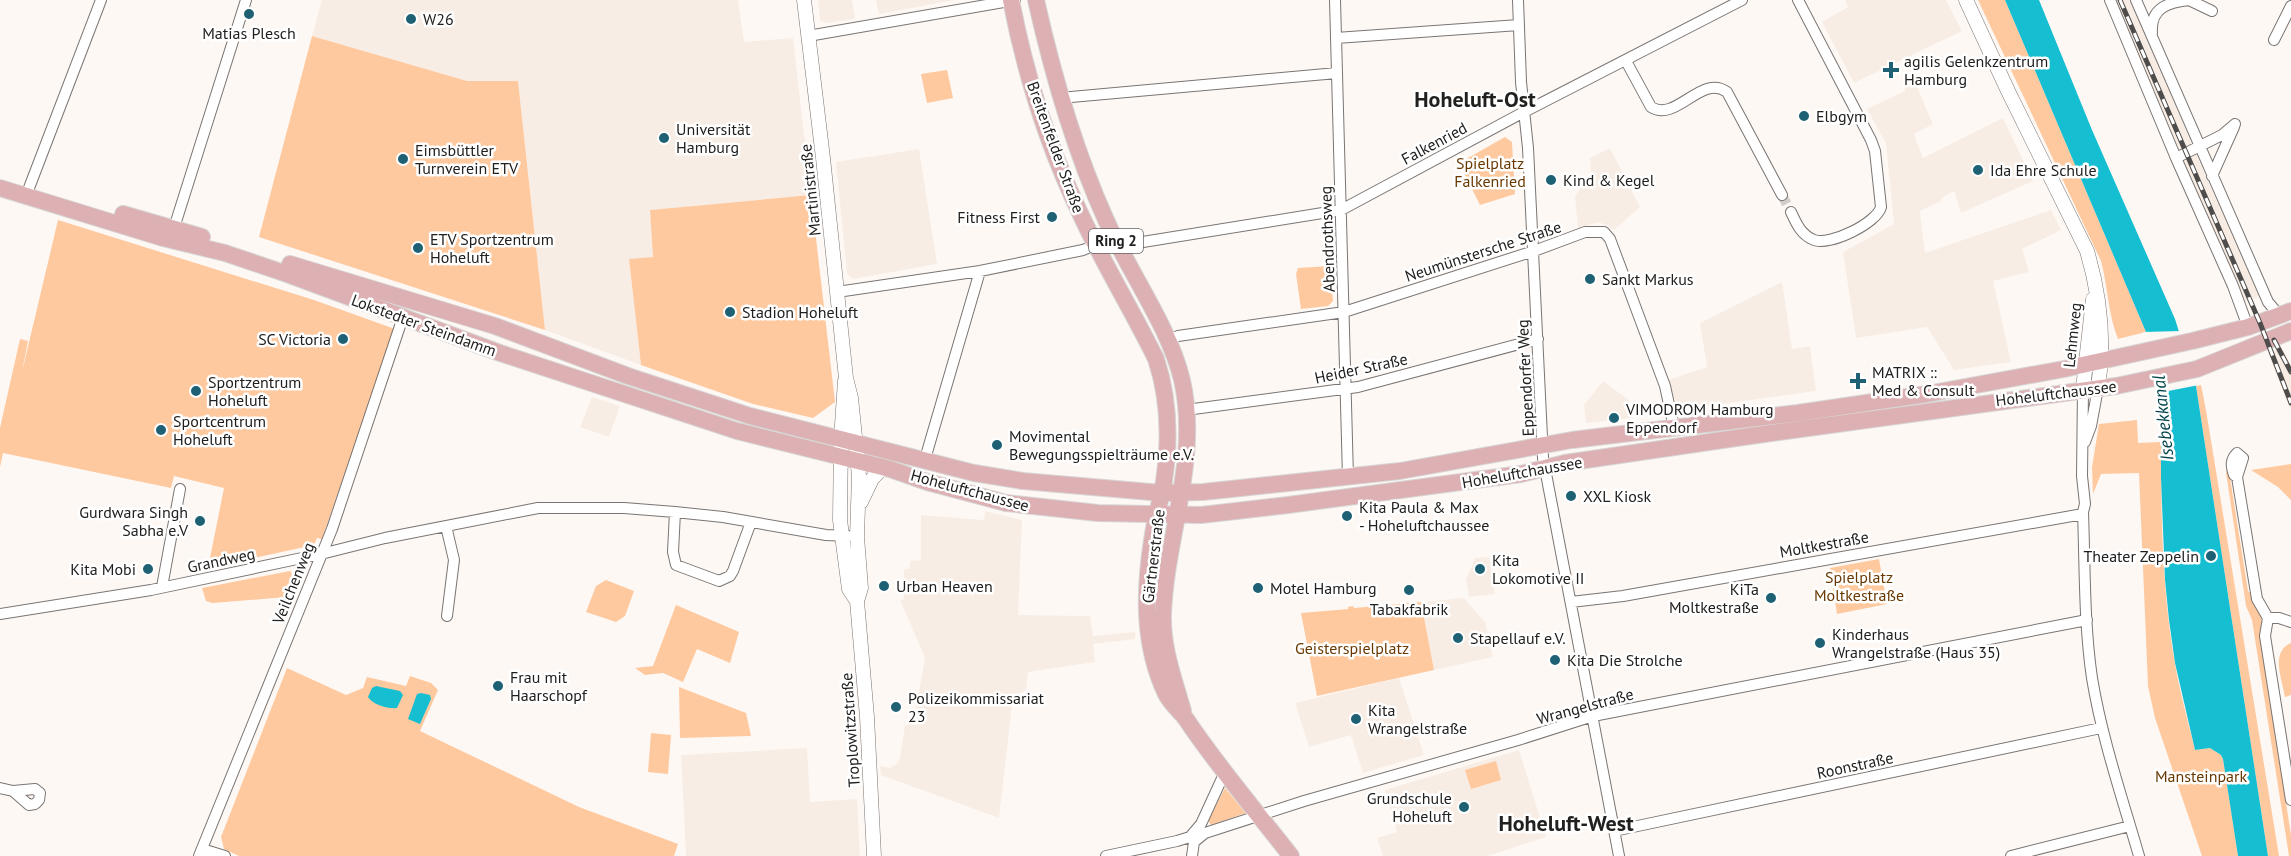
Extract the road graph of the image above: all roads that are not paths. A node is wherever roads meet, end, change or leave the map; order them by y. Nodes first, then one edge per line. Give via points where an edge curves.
1 (101, 0) edge
2 (246, 0) edge
3 (804, 0) edge
4 (1013, 0) edge
5 (1036, 0) edge
6 (1335, 0) edge
7 (1518, 0) edge
8 (1743, 0) edge
9 (1798, 0) edge
10 (1966, 0) edge
11 (2110, 0) edge
12 (2136, 0) edge
13 (2189, 0) edge
14 (2291, 6) edge
15 (2212, 11) dead end
16 (1519, 25) junction
17 (2152, 33) junction
18 (808, 36) junction
19 (1336, 38) junction
20 (2274, 40) dead end
21 (1626, 61) junction
22 (1337, 73) junction
23 (1060, 99) junction
24 (1524, 112) junction
25 (2199, 148) junction
26 (2176, 158) junction
27 (2212, 176) junction
28 (0, 178) edge
29 (0, 188) edge
30 (29, 188) junction
31 (1782, 195) tunnel mouth
32 (1341, 210) junction
33 (1791, 212) tunnel mouth
34 (174, 228) junction
35 (158, 236) junction
36 (1095, 245) junction
37 (1118, 246) junction
38 (1534, 251) junction
39 (980, 271) junction
40 (837, 292) junction
41 (1344, 312) junction
42 (2285, 313) edge
43 (403, 317) junction
44 (2248, 327) junction
45 (2291, 331) edge
46 (1538, 339) junction
47 (1168, 340) junction
48 (2093, 362) junction
49 (2091, 388) junction
50 (1347, 389) junction
51 (1186, 410) junction
52 (1674, 427) junction
53 (1543, 446) junction
54 (849, 450) junction
55 (925, 459) junction
56 (883, 467) junction
57 (1545, 468) junction
58 (1348, 477) junction
59 (2237, 477) dead end
60 (180, 489) dead end
61 (1162, 493) junction
62 (1182, 493) junction
63 (675, 512) junction
64 (858, 513) junction
65 (2083, 513) junction
66 (1157, 514) junction
67 (1178, 514) junction
68 (751, 522) junction
69 (446, 526) junction
70 (842, 536) junction
71 (857, 537) junction
72 (321, 554) junction
73 (162, 587) junction
74 (857, 601) junction
75 (1571, 602) junction
76 (0, 614) edge
77 (447, 616) dead end
78 (2268, 618) junction
79 (2087, 620) junction
80 (2291, 622) edge
81 (1593, 716) junction
82 (1185, 718) junction
83 (2101, 728) junction
84 (1224, 774) junction
85 (0, 788) edge
86 (14, 791) dead end
87 (2291, 800) edge
88 (1259, 816) junction
89 (2130, 826) junction
90 (1614, 831) junction
91 (1192, 839) junction
92 (200, 852) edge
93 (225, 856) edge
94 (874, 856) edge
95 (1106, 856) edge
96 (1192, 856) edge
97 (1291, 856) edge
98 (1619, 856) edge
99 (2011, 856) edge
100 (2139, 856) edge

1 - 30 street
2 - 34 street
3 - 18 street, Martinistraße
4 - 18 street
4 - 36 main road, Breitenfelder Straße / Ring 2 via 1037,102 1060,167
5 - 23 main road, Breitenfelder Straße / Ring 2
6 - 19 street, Abendrothsweg
7 - 16 street, Eppendorfer Weg
8 - 21 street, Falkenried
9 - 33 street via 1871,140 1881,207 1875,219 1847,234 1816,241 1804,235
10 - 48 street, Lehmweg via 2090,262 2101,324
11 - 26 street
12 - 17 street
13 - 15 street
13 - 17 street via 2162,6 2152,19
14 - 20 street
16 - 19 street
16 - 24 street, Eppendorfer Weg
17 - 25 street
18 - 40 street, Martinistraße
19 - 22 street, Abendrothsweg
21 - 24 street, Falkenried
21 - 31 street via 1656,110 1669,109 1709,88 1727,92
22 - 23 street
22 - 32 street, Abendrothsweg
23 - 37 main road, Breitenfelder Straße / Ring 2
24 - 32 street, Falkenried
24 - 38 street, Eppendorfer Weg
25 - 26 street
25 - 27 street
25 - 27 street via 2235,124
26 - 44 street
27 - 42 street via 2268,302
28 - 30 main road, Lokstedter Steindamm
29 - 35 main road, Lokstedter Steindamm
30 - 34 main road, Lokstedter Steindamm
32 - 37 street, Falkenried
32 - 41 street, Abendrothsweg
34 - 35 street
34 - 54 main road, Lokstedter Steindamm via 495,326 688,397
35 - 43 main road, Lokstedter Steindamm via 225,253
36 - 39 street
36 - 61 main road, Breitenfelder Straße / Ring 2 via 1156,359 1162,380 1167,421
37 - 47 main road, Breitenfelder Straße / Ring 2
38 - 41 street, Neumünstersche Straße
38 - 46 street, Eppendorfer Weg
38 - 52 street, Neumünstersche Straße via 1585,232 1604,232 1610,239 1665,386
39 - 40 street
39 - 55 street
40 - 54 street, Martinistraße via 846,378 842,398
41 - 47 street, Neumünstersche Straße
41 - 50 street, Abendrothsweg
42 - 44 main road, Hoheluftchaussee
43 - 54 main road, Lokstedter Steindamm via 737,431
43 - 72 street, Veilchenweg
44 - 48 main road, Hoheluftchaussee
45 - 49 main road, Hoheluftchaussee via 2197,369
46 - 50 street, Heider Straße
46 - 53 street, Eppendorfer Weg
47 - 51 main road, Breitenfelder Straße / Ring 2 via 1182,381
48 - 49 street, Lehmweg
48 - 52 main road, Hoheluftchaussee via 1868,404
49 - 57 main road, Hoheluftchaussee
49 - 65 street via 2093,419 2084,445
50 - 51 street, Heider Straße
50 - 58 street, Abendrothsweg
51 - 62 main road, Breitenfelder Straße / Ring 2
52 - 53 main road, Hoheluftchaussee
53 - 57 street, Eppendorfer Weg
53 - 58 main road, Hoheluftchaussee
54 - 55 main road, Hoheluftchaussee
54 - 56 main road, Hoheluftchaussee
54 - 64 street, Troplowitzstraße
54 - 70 street, Troplowitzstraße
54 - 71 street via 850,510
55 - 61 main road, Hoheluftchaussee via 1023,481
56 - 64 street via 870,483
56 - 66 main road, Hoheluftchaussee via 1015,505
57 - 67 main road, Hoheluftchaussee via 1288,505
57 - 75 street, Eppendorfer Weg
58 - 62 main road, Hoheluftchaussee
59 - 78 street via 2257,599
60 - 73 street
61 - 62 main road, Hoheluftchaussee
61 - 66 main road, Gärtnerstraße / Ring 2
62 - 67 main road, Gärtnerstraße / Ring 2
63 - 68 street, Grandweg
63 - 68 street via 676,565 719,581 733,571
63 - 69 street, Grandweg via 538,508
64 - 71 street, Troplowitzstraße
65 - 75 street, Moltkestraße
65 - 79 street
66 - 67 main road, Hoheluftchaussee
66 - 82 main road, Gärtnerstraße / Ring 2 via 1147,587 1148,633 1167,696
67 - 82 main road, Gärtnerstraße / Ring 2 via 1164,597 1163,628
68 - 70 street, Grandweg
69 - 72 street, Grandweg
69 - 77 street via 454,561
70 - 71 street, Grandweg
70 - 74 street, Troplowitzstraße via 849,589
71 - 74 street, Troplowitzstraße via 861,588
72 - 73 street, Grandweg
72 - 92 street, Veilchenweg
73 - 76 street, Grandweg
74 - 94 street, Troplowitzstraße
75 - 81 street, Eppendorfer Weg
78 - 80 street
78 - 87 street via 2265,636
79 - 81 street, Wrangelstraße
79 - 83 street
81 - 88 street, Wrangelstraße
81 - 90 street, Eppendorfer Weg
82 - 84 main road, Gärtnerstraße / Ring 2
83 - 89 street
83 - 90 street, Roonstraße
84 - 88 main road, Gärtnerstraße / Ring 2
84 - 91 street
85 - 86 street
88 - 91 street, Wrangelstraße
88 - 97 main road, Gärtnerstraße / Ring 2
89 - 99 street
89 - 100 street
90 - 98 street, Eppendorfer Weg
91 - 95 street, Wrangelstraße
91 - 96 street
92 - 93 street

